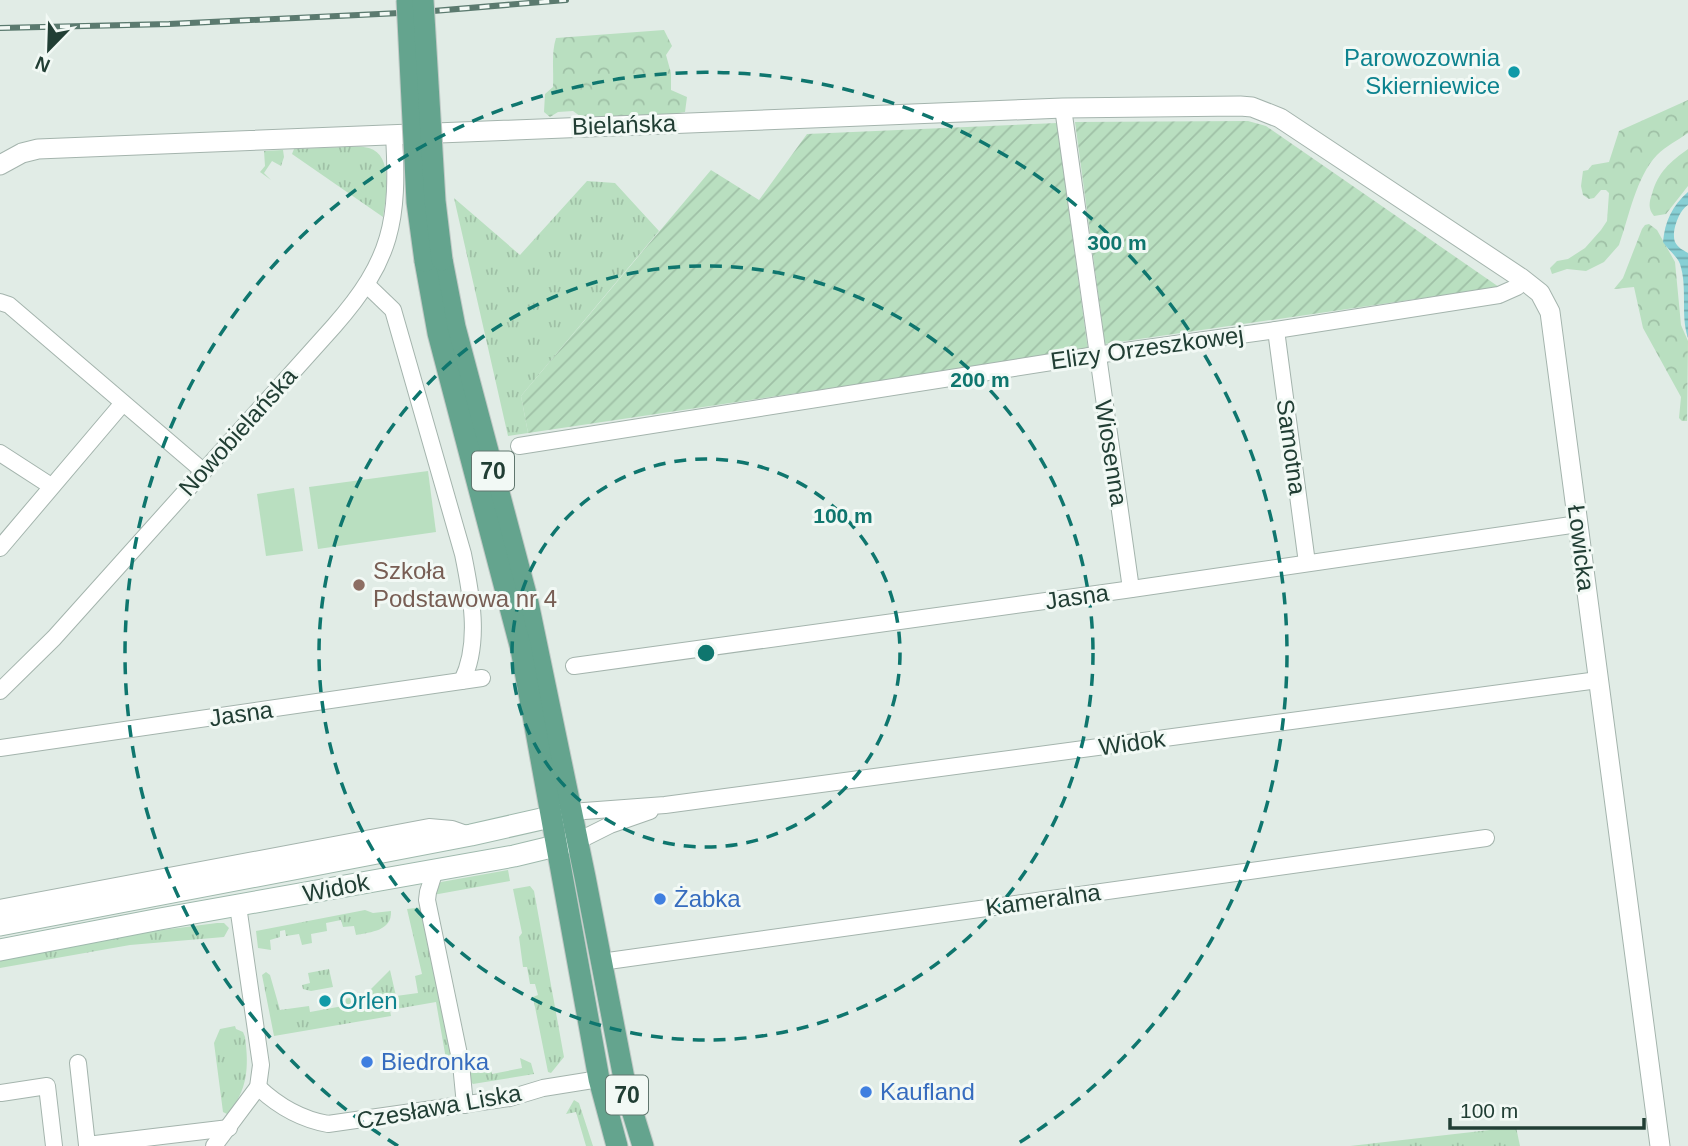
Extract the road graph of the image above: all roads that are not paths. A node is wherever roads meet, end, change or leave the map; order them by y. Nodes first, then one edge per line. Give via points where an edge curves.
1 (407, 0) edge
2 (423, 0) edge
3 (1252, 107) joint
4 (1063, 108) junction
5 (394, 135) junction
6 (1, 163) edge
7 (433, 261) junction
8 (1521, 278) junction
9 (367, 285) junction
10 (0, 302) edge
11 (1276, 330) junction
12 (1096, 355) junction
13 (122, 403) junction
14 (519, 446) dead end
15 (0, 453) edge
16 (203, 471) junction
17 (51, 486) junction
18 (1578, 524) junction
19 (0, 548) edge
20 (1307, 563) junction
21 (1131, 589) junction
22 (574, 666) dead end
23 (482, 678) dead end
24 (1598, 680) junction
25 (462, 681) junction
26 (0, 691) edge
27 (0, 748) edge
28 (665, 805) junction
29 (561, 815) junction
30 (471, 835) junction
31 (1486, 838) dead end
32 (578, 841) junction
33 (556, 847) junction
34 (435, 870) junction
35 (238, 906) junction
36 (0, 908) edge
37 (0, 925) edge
38 (0, 950) edge
39 (601, 962) junction
40 (78, 1063) dead end
41 (599, 1079) junction
42 (258, 1087) junction
43 (1, 1093) edge
44 (626, 1094) junction
45 (465, 1105) junction
46 (229, 1128) junction
47 (54, 1146) edge
48 (85, 1146) edge
49 (214, 1146) edge
50 (617, 1146) edge
51 (643, 1146) edge
52 (1660, 1146) edge

1 - 7 main road, 70, bridge via 418,202
2 - 7 main road, 70, bridge via 435,201
3 - 4 street, Bielańska
3 - 8 street, Łowicka via 1280,118
4 - 5 street, Bielańska
4 - 12 street, Wiosenna
5 - 6 street, Bielańska via 38,149
5 - 9 street, Nowobielańska via 394,220
7 - 29 main road, 70 via 527,598
8 - 11 street, Elizy Orzeszkowej via 1517,287 1499,295
8 - 18 street, Łowicka via 1540,293 1553,320
9 - 16 street, Nowobielańska
9 - 25 street via 393,310 463,554 472,631 468,669
10 - 13 street
11 - 12 street, Elizy Orzeszkowej
11 - 20 street, Samotna
12 - 14 street, Elizy Orzeszkowej
12 - 21 street, Wiosenna
13 - 16 street
13 - 17 street
15 - 17 street
16 - 26 street, Nowobielańska via 54,638
17 - 19 street
18 - 20 street, Jasna
18 - 24 street, Łowicka
20 - 21 street, Jasna
21 - 22 street, Jasna
23 - 25 street, Jasna
24 - 28 street, Widok
24 - 52 street, Łowicka
25 - 27 street, Jasna
28 - 29 street, Widok
28 - 32 street, Widok
29 - 30 main road, Widok
29 - 32 main road, 70
29 - 33 main road, 70
30 - 36 street, Widok via 429,827
30 - 37 main road, Widok
31 - 39 street, Kameralna
32 - 33 main road, Widok
32 - 39 main road, 70
33 - 34 main road, Widok
33 - 41 main road, 70
34 - 35 main road, Widok
34 - 45 street via 427,900 461,1063
35 - 38 main road, Widok
35 - 42 street via 261,1065
39 - 44 main road, 70
40 - 48 street
41 - 44 street
41 - 45 street, Czesława Liska
41 - 50 main road, 70
42 - 45 street, Czesława Liska via 299,1116 328,1124
42 - 46 street
43 - 47 street via 47,1086
44 - 51 main road, 70
46 - 48 street
46 - 49 street

